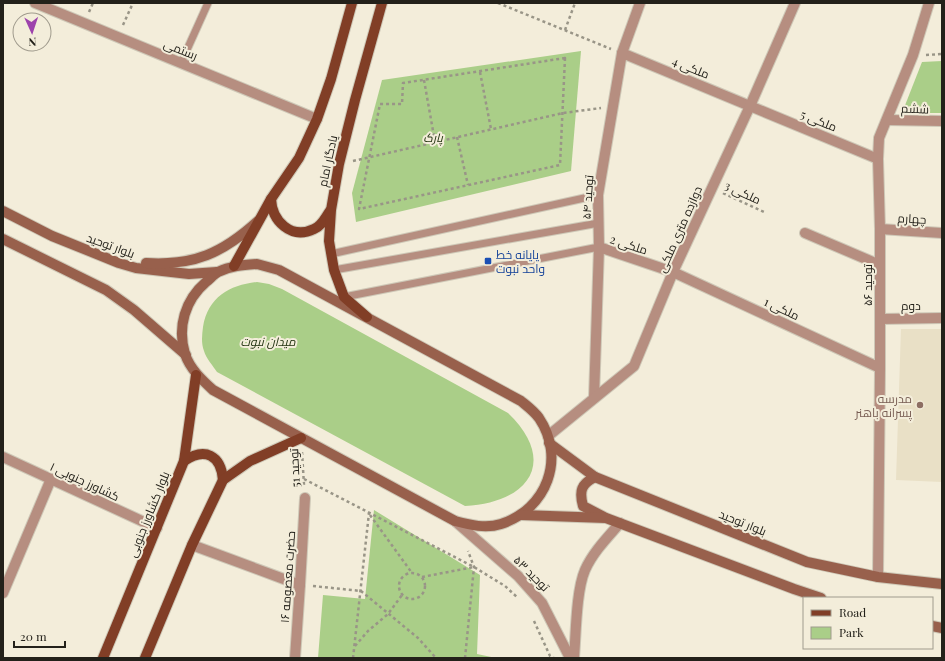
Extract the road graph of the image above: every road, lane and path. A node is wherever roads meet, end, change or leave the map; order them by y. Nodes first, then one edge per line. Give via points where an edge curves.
1 (35, 3) edge
2 (133, 3) edge
3 (208, 3) edge
4 (352, 3) edge
5 (382, 3) edge
6 (498, 3) edge
7 (575, 3) edge
8 (640, 3) edge
9 (794, 3) edge
10 (929, 3) edge
11 (565, 30) junction
12 (117, 37) junction
13 (622, 53) junction
14 (182, 63) junction
15 (480, 72) junction
16 (424, 80) junction
17 (613, 106) junction
18 (750, 106) junction
19 (563, 112) junction
20 (317, 119) junction
21 (887, 120) junction
22 (942, 121) edge
23 (491, 129) junction
24 (457, 137) junction
25 (435, 142) junction
26 (369, 157) junction
27 (878, 159) junction
28 (339, 164) junction
29 (468, 185) junction
30 (712, 188) junction
31 (598, 195) junction
32 (271, 199) junction
33 (331, 210) junction
34 (3, 211) edge
35 (766, 213) dead end
36 (259, 220) junction
37 (598, 223) junction
38 (880, 229) junction
39 (805, 233) dead end
40 (942, 233) edge
41 (3, 239) edge
42 (599, 247) junction
43 (331, 254) junction
44 (98, 255) junction
45 (880, 265) junction
46 (234, 266) junction
47 (334, 270) junction
48 (217, 272) junction
49 (673, 272) junction
50 (344, 297) junction
51 (367, 317) junction
52 (942, 318) edge
53 (880, 319) junction
54 (186, 355) junction
55 (880, 368) junction
56 (196, 375) junction
57 (594, 398) junction
58 (301, 438) junction
59 (549, 439) junction
60 (3, 457) edge
61 (184, 461) junction
62 (595, 477) junction
63 (51, 479) junction
64 (304, 479) junction
65 (223, 480) junction
66 (304, 498) joint
67 (369, 513) junction
68 (521, 515) junction
69 (606, 518) junction
70 (455, 521) junction
71 (620, 523) junction
72 (157, 528) junction
73 (192, 544) junction
74 (474, 567) junction
75 (412, 573) junction
76 (422, 577) junction
77 (878, 577) junction
78 (942, 584) edge
79 (300, 585) junction
80 (361, 591) junction
81 (3, 594) edge
82 (402, 595) junction
83 (817, 597) edge
84 (522, 602) dead end
85 (388, 614) junction
86 (531, 614) dead end
87 (355, 646) junction
88 (550, 657) edge
89 (103, 658) edge
90 (145, 658) edge
91 (294, 658) edge
92 (353, 658) edge
93 (436, 658) edge
94 (465, 658) edge
95 (545, 658) edge
96 (556, 658) edge
97 (570, 658) edge
98 (574, 658) edge

1 - 12 street, رستمی
2 - 12 path
3 - 14 lane
4 - 20 main road, یادگار امام
5 - 28 main road, یادگار امام
6 - 11 path
7 - 11 path
8 - 13 street, توحید ۵۴
9 - 18 street, دوازده متری ملکی
10 - 21 street, توحید ۵۶ via 913,55
11 - 13 path
12 - 14 street, رستمی
13 - 17 street, توحید ۵۴
13 - 18 street, ملکی 4
14 - 20 street, رستمی
15 - 16 path
15 - 19 path via 565,58
15 - 23 path
16 - 25 path
16 - 26 path via 403,83 402,104 380,104
17 - 19 path
17 - 31 street, توحید ۵۴
18 - 27 street, ملکی 5
18 - 30 street, دوازده متری ملکی
19 - 23 path
19 - 29 path via 560,165
20 - 32 main road, یادگار امام via 299,158
21 - 22 street, ششم
21 - 27 street, توحید ۵۶ via 879,138
23 - 24 path
24 - 25 path
24 - 29 path
25 - 26 path
26 - 28 path
26 - 29 path via 359,209
27 - 38 street, توحید ۵۶
28 - 33 main road, یادگار امام
30 - 35 path, ملکی 3
30 - 49 street, دوازده متری ملکی
31 - 37 street, توحید ۵۴
31 - 43 lane
32 - 33 main road via 279,222 296,232 314,229
32 - 36 main road, یادگار امام
33 - 43 main road, یادگار امام
34 - 44 main road, بلوار توحید via 52,236
36 - 44 main road via 226,246 214,253 193,259 155,264
36 - 46 main road, یادگار امام
37 - 42 street, توحید ۵۴
37 - 47 lane
38 - 40 street, چهارم
38 - 45 street, توحید ۵۶
39 - 45 street
41 - 54 main road via 106,290 134,310
42 - 49 street, ملکی 2
42 - 50 lane
42 - 57 street, توحید ۵۴
43 - 47 main road, یادگار امام
44 - 48 main road, بلوار توحید via 136,268 189,274
45 - 53 street, توحید ۵۶
46 - 48 main road
46 - 51 main road via 257,264 279,270
47 - 50 main road, یادگار امام
48 - 54 main road via 196,290 186,310 182,333
49 - 55 street, ملکی 1
49 - 57 street, دوازده متری ملکی via 634,366
50 - 51 main road, یادگار امام
51 - 59 main road via 521,400 538,416
52 - 53 street, دوم
53 - 55 street, توحید ۵۶
54 - 56 main road
55 - 77 street, توحید ۵۶
56 - 58 main road via 213,390
56 - 61 main road, بلوار کشاورز جنوبی
57 - 59 street, دوازده متری ملکی
58 - 64 path, توحید 51
58 - 65 main road via 250,461
58 - 70 main road
59 - 62 main road, بلوار توحید
59 - 68 main road via 552,458 548,480 537,500
60 - 63 street, کشاورز جنوبی ۱
61 - 65 main road via 194,454 205,454 216,459 222,468
61 - 72 main road, بلوار کشاورز جنوبی
62 - 69 main road via 587,481 582,489 582,506
62 - 77 main road, بلوار توحید via 807,562
63 - 72 street, کشاورز جنوبی ۱
63 - 81 street
64 - 66 path, توحید 51
64 - 67 path
65 - 73 main road
66 - 79 street, حضرت معصومه ۱۶
67 - 74 path
67 - 75 path
67 - 80 path
68 - 69 main road
68 - 70 main road via 500,525 477,526
69 - 71 main road
70 - 97 street, توحید ۵۳ via 518,576 542,602
71 - 83 main road
71 - 98 street via 585,570 580,592
72 - 89 main road, بلوار کشاورز جنوبی
73 - 79 street
73 - 90 main road
74 - 76 path
74 - 84 path via 505,586
74 - 94 path
75 - 76 path
75 - 82 path via 403,576 400,581 398,586
76 - 82 path via 425,586 421,595 412,599
77 - 78 main road, بلوار توحید
79 - 80 path
79 - 91 street, حضرت معصومه ۱۶
80 - 85 path
80 - 87 path
82 - 85 path
85 - 87 path
85 - 93 path via 418,638
86 - 88 path
87 - 92 path
88 - 95 path
88 - 96 path

